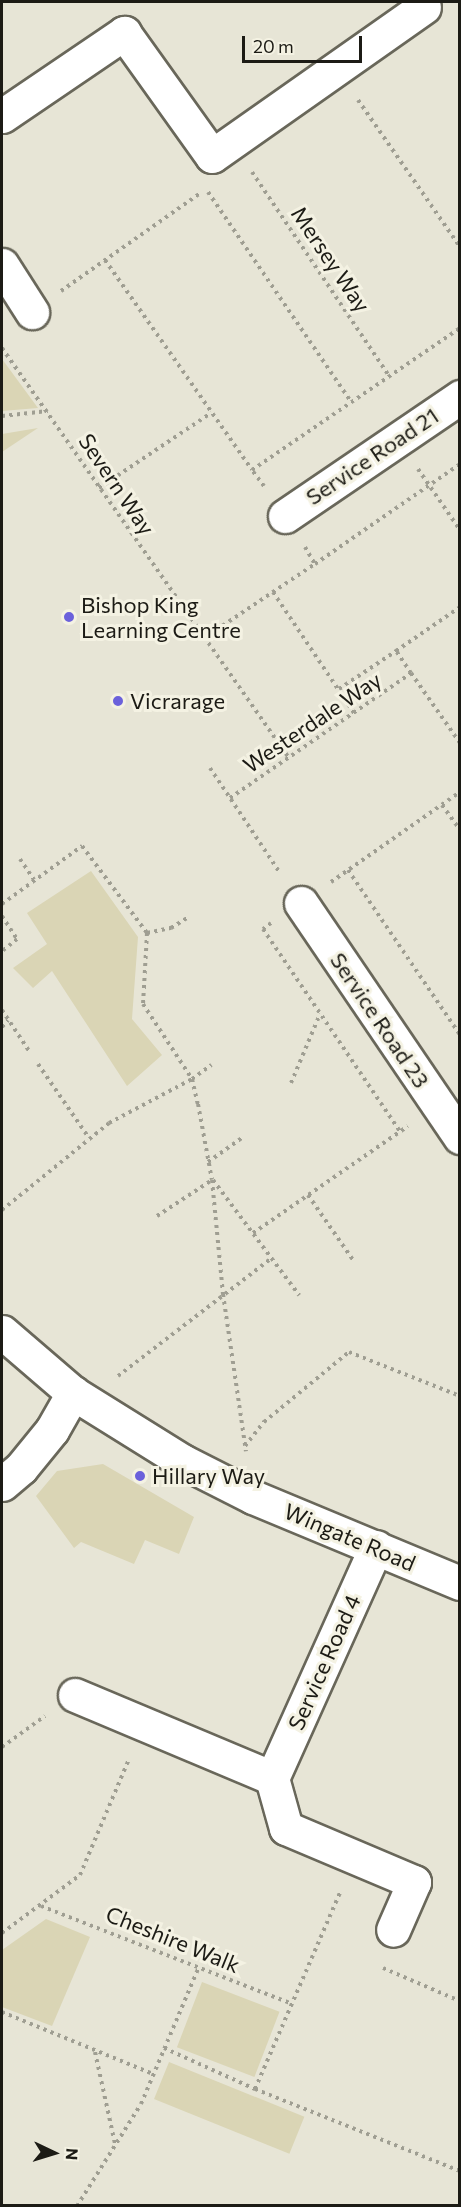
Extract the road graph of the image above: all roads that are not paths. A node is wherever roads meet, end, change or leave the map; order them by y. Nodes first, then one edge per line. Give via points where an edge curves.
1 (424, 7) dead end
2 (2, 116) edge
3 (2, 265) edge
4 (32, 312) dead end
5 (459, 397) edge
6 (285, 516) dead end
7 (301, 903) road end
8 (459, 1137) edge
9 (2, 1332) edge
10 (80, 1396) junction
11 (2, 1484) edge
12 (376, 1547) junction
13 (459, 1583) edge
14 (75, 1695) road end
15 (272, 1778) junction
16 (393, 1930) road end

1 - 2 street via 212,156 124,33
3 - 4 street
5 - 6 street, Service Road 21
7 - 8 street, Service Road 23
9 - 10 street, Wingate Road
10 - 11 street
10 - 12 street, Wingate Road via 184,1462 253,1497
12 - 13 street, Wingate Road
12 - 15 street, Service Road 4
14 - 15 street
15 - 16 street via 286,1828 414,1882

